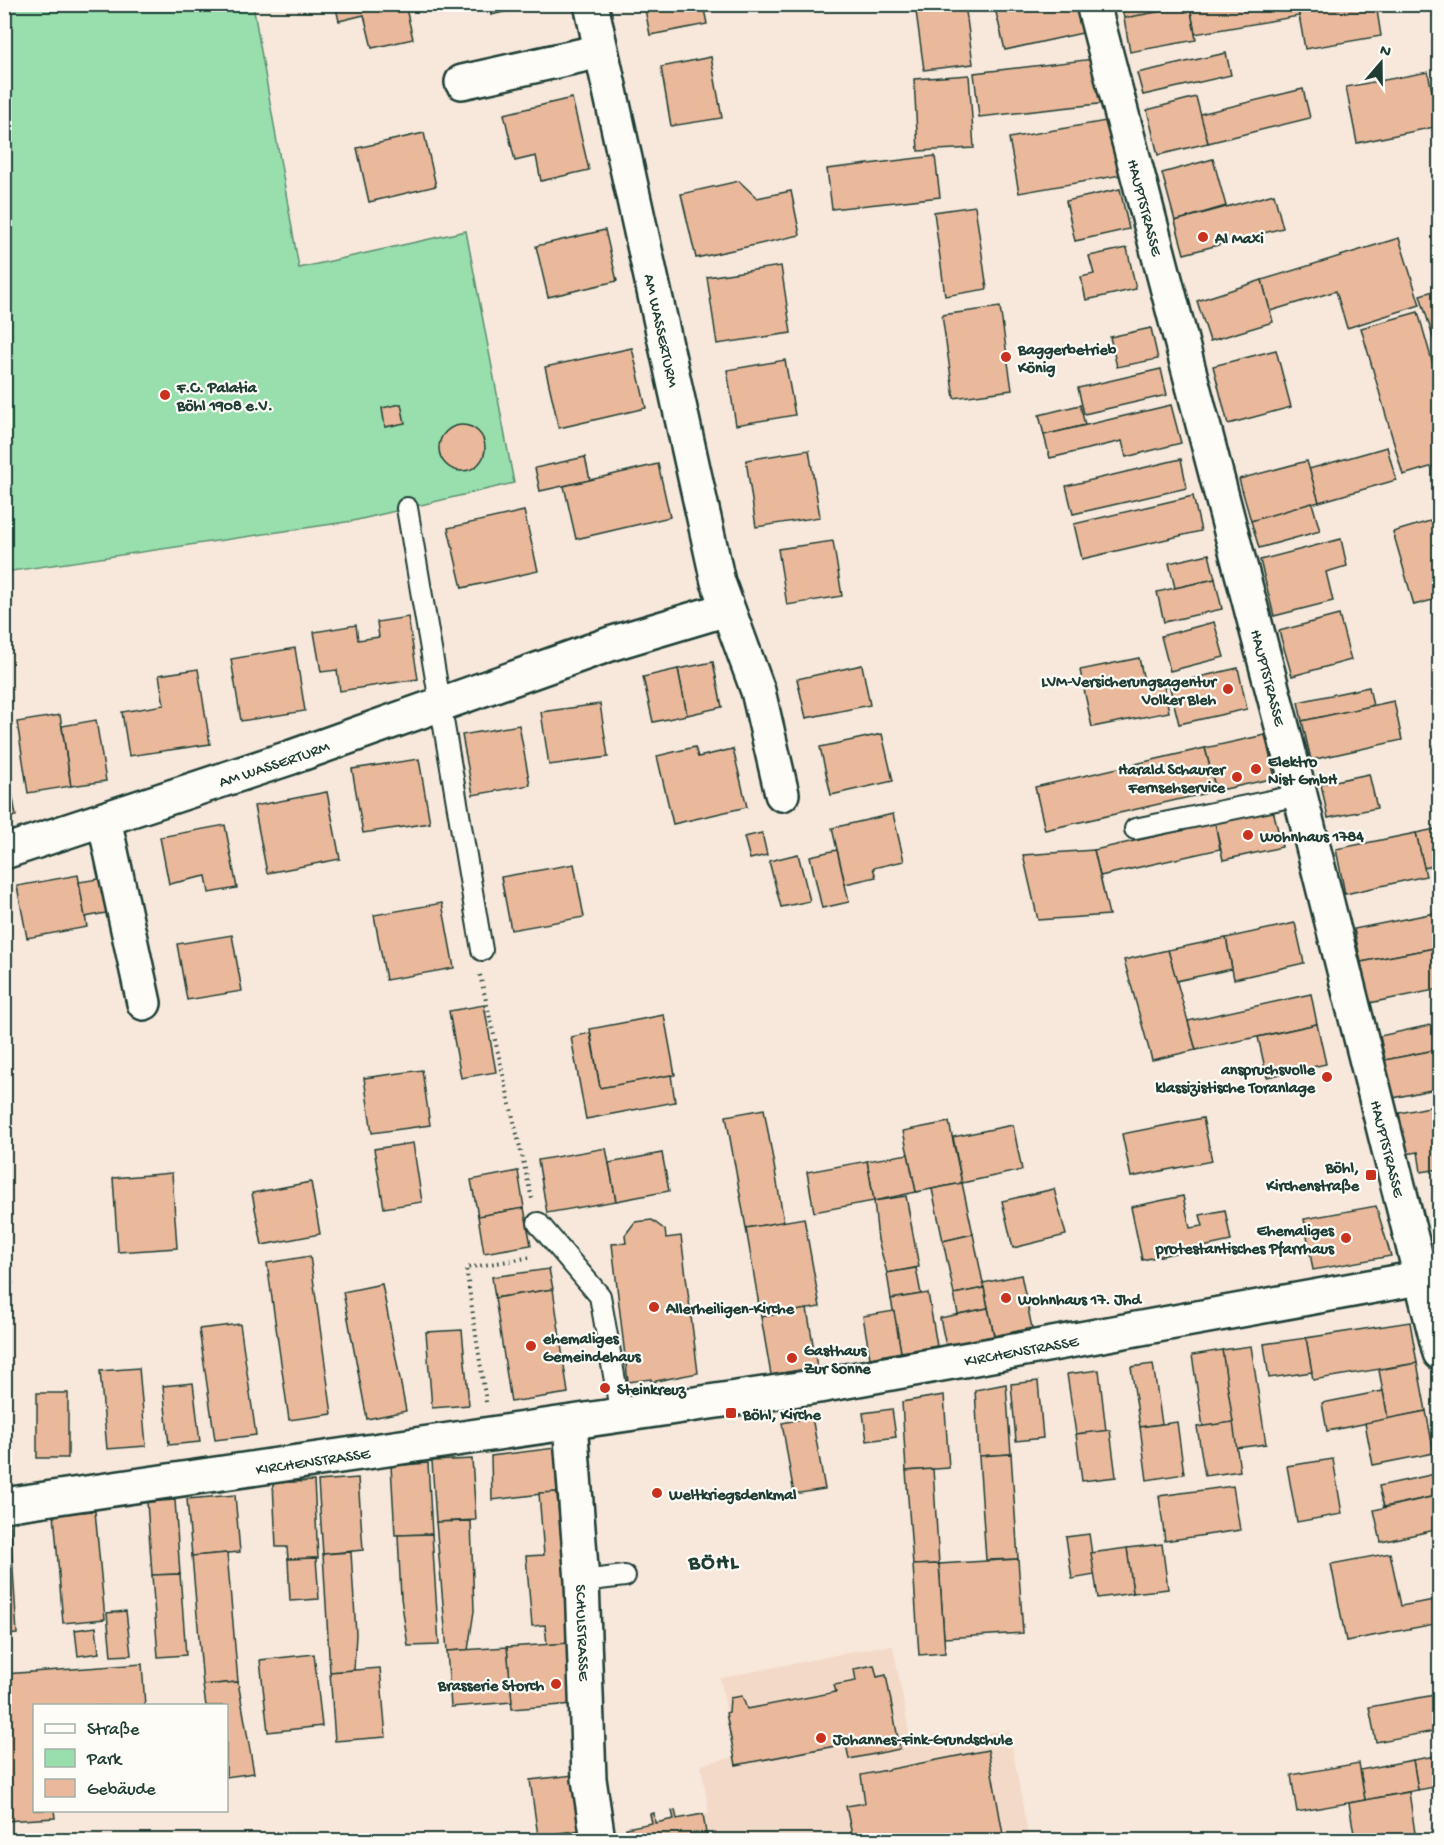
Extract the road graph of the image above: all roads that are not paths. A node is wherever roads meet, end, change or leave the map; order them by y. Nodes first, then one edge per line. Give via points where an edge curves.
1 (591, 4) edge
2 (1093, 4) edge
3 (601, 51) junction
4 (462, 82) dead end
5 (407, 508) dead end
6 (727, 609) junction
7 (441, 704) junction
8 (782, 794) dead end
9 (1300, 795) junction
10 (104, 819) junction
11 (1135, 829) dead end
12 (4, 852) edge
13 (482, 950) road end
14 (144, 1003) dead end
15 (538, 1223) road end
16 (1419, 1278) junction
17 (1440, 1353) edge
18 (621, 1415) junction
19 (570, 1423) junction
20 (4, 1505) edge
21 (625, 1576) dead end
22 (582, 1581) junction
23 (598, 1840) edge

1 - 3 street, AM WASSERTURM
2 - 9 street, HAUPTSTRASSE
3 - 4 street
3 - 6 street, AM WASSERTURM via 708,540
5 - 7 lane
6 - 7 street, AM WASSERTURM via 613,643
6 - 8 street, AM WASSERTURM via 758,691
7 - 10 street, AM WASSERTURM
7 - 13 lane
9 - 11 lane
9 - 16 street, HAUPTSTRASSE
10 - 12 street, AM WASSERTURM
10 - 14 street
15 - 18 lane via 600,1296
16 - 17 street, HAUPTSTRASSE
16 - 18 street, KIRCHENSTRASSE via 819,1386
18 - 19 street, KIRCHENSTRASSE
19 - 20 street, KIRCHENSTRASSE
19 - 22 street, SCHULSTRASSE
21 - 22 lane
22 - 23 street, SCHULSTRASSE via 589,1779

